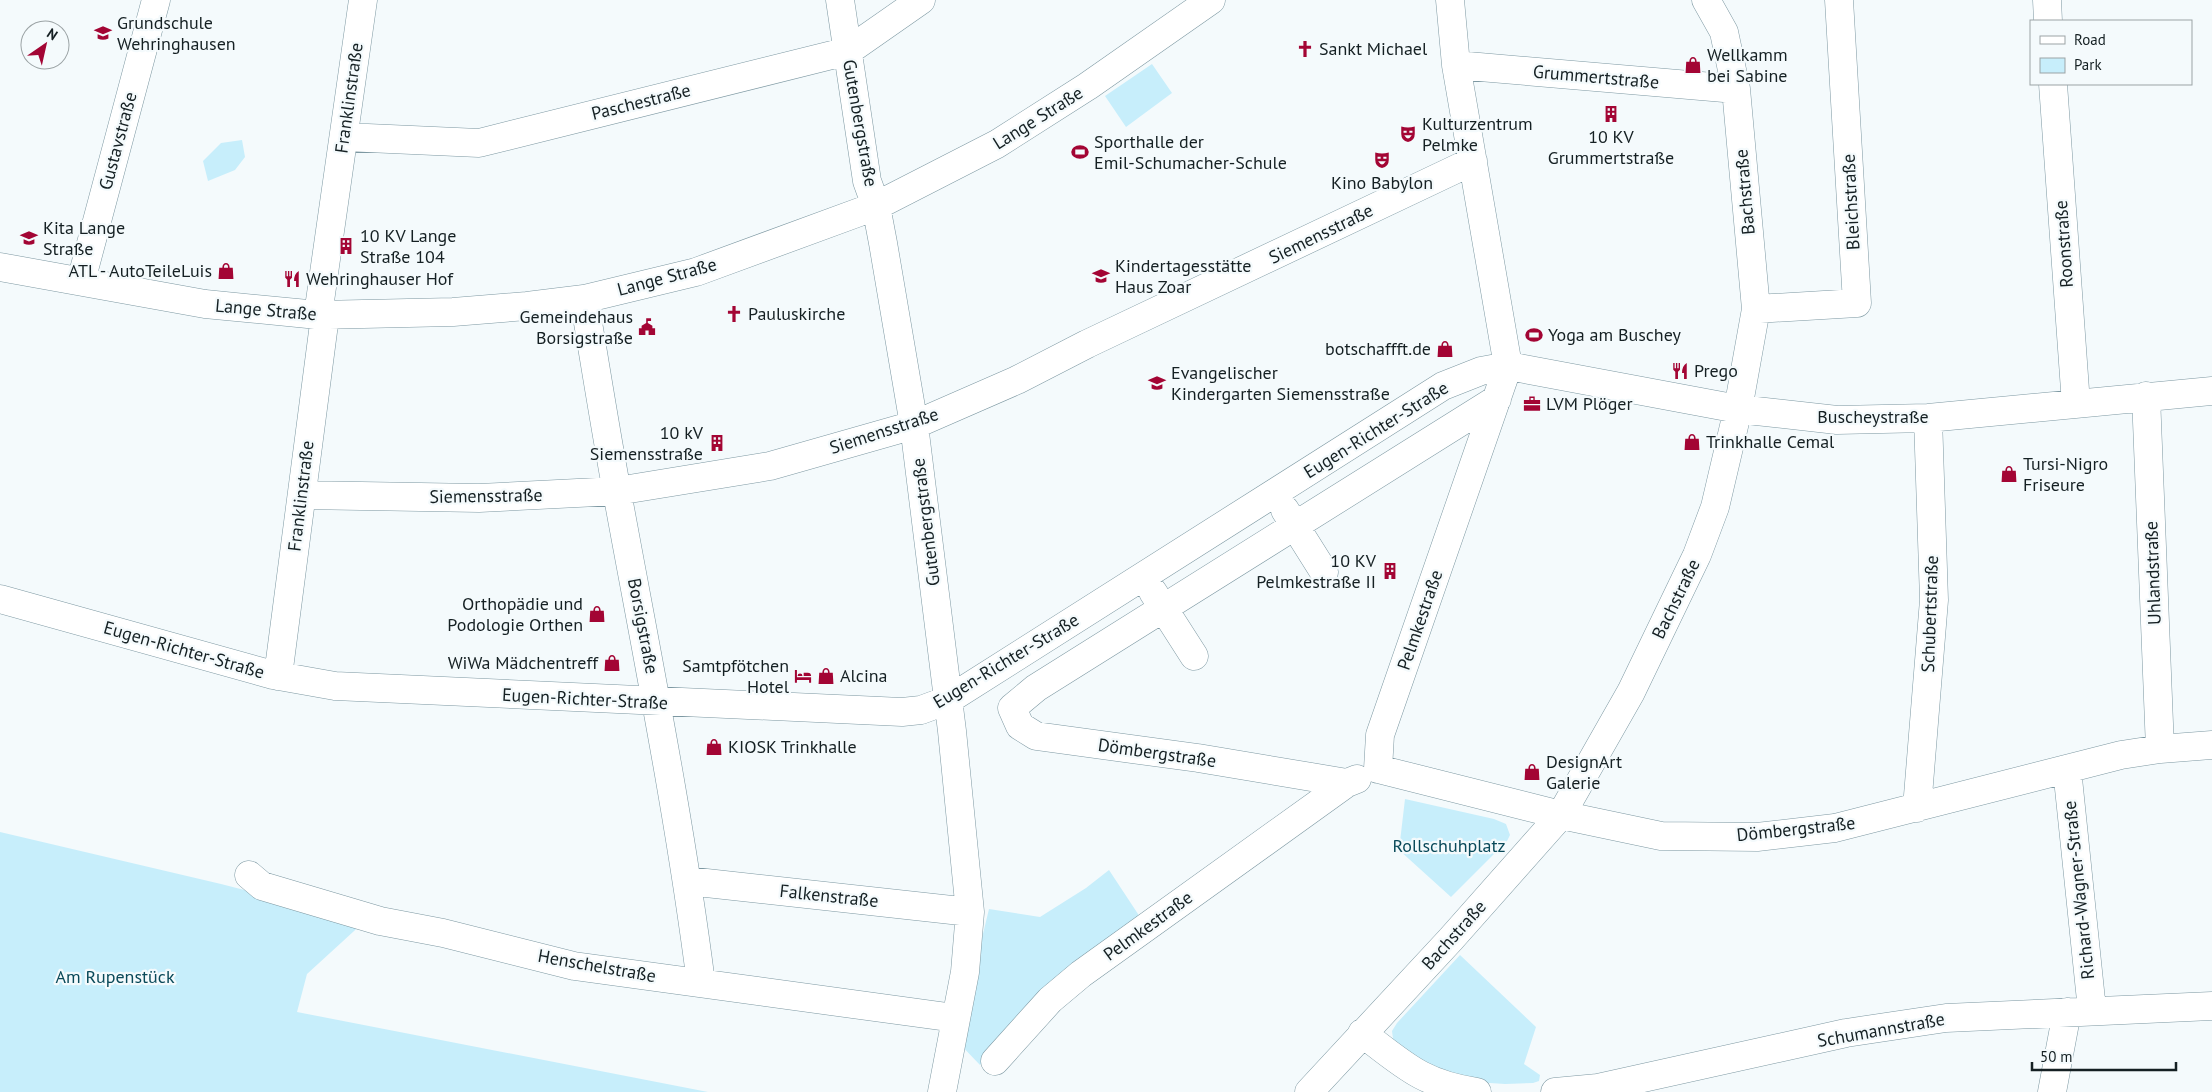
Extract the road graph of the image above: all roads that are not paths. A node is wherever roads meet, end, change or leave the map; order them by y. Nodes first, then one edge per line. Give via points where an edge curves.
1 (156, 0) edge
2 (363, 0) edge
3 (840, 0) edge
4 (921, 0) edge
5 (1211, 0) edge
6 (1450, 0) edge
7 (1706, 0) edge
8 (1839, 0) edge
9 (2046, 0) edge
10 (2048, 20) edge
11 (848, 51) junction
12 (1456, 65) junction
13 (2053, 85) edge
14 (1736, 89) junction
15 (344, 136) junction
16 (1473, 162) junction
17 (876, 206) junction
18 (0, 267) edge
19 (81, 281) junction
20 (584, 299) junction
21 (1756, 309) junction
22 (322, 316) junction
23 (1508, 366) junction
24 (2212, 391) edge
25 (2146, 396) junction
26 (1497, 399) junction
27 (2076, 404) junction
28 (1738, 409) junction
29 (1928, 418) junction
30 (914, 425) junction
31 (617, 491) junction
32 (1275, 494) junction
33 (302, 495) junction
34 (1295, 524) junction
35 (1324, 572) dead end
36 (1144, 577) junction
37 (0, 599) edge
38 (1162, 607) junction
39 (1194, 656) dead end
40 (278, 676) junction
41 (1036, 688) joint
42 (948, 700) junction
43 (657, 702) junction
44 (2212, 746) edge
45 (2160, 749) junction
46 (1378, 769) junction
47 (2067, 769) junction
48 (1347, 783) junction
49 (1917, 808) junction
50 (1561, 816) junction
51 (249, 876) dead end
52 (688, 882) junction
53 (970, 912) junction
54 (701, 983) junction
55 (2212, 1006) edge
56 (2079, 1011) junction
57 (955, 1018) junction
58 (1362, 1033) junction
59 (995, 1061) dead end
60 (942, 1092) edge
61 (1309, 1092) edge
62 (1477, 1092) edge
63 (1555, 1092) edge
64 (2052, 1092) edge

1 - 19 street, Gustavstraße
2 - 15 street, Franklinstraße
3 - 11 street, Gutenbergstraße
4 - 11 street, Paschestraße
5 - 17 street, Lange Straße via 1088,86 997,144
6 - 12 street, Pelmkestraße
7 - 14 street, Bachstraße via 1724,32
8 - 21 street, Bleichstraße via 1857,303
9 - 10 street
11 - 15 street, Paschestraße via 479,143
11 - 17 street, Gutenbergstraße via 867,181
12 - 14 street, Grummertstraße
12 - 16 street, Pelmkestraße
13 - 27 street, Roonstraße
14 - 21 street, Bachstraße
15 - 22 street, Franklinstraße
16 - 23 street, Pelmkestraße
16 - 30 street, Siemensstraße via 1086,344 1017,380
17 - 20 street, Lange Straße via 696,272
17 - 30 street, Gutenbergstraße
18 - 19 street, Lange Straße
19 - 22 street, Lange Straße via 205,304
20 - 22 street, Lange Straße via 453,312
20 - 31 street, Borsigstraße
21 - 28 street, Bachstraße
22 - 33 street, Franklinstraße
23 - 26 street, Pelmkestraße
23 - 28 street, Buscheystraße
23 - 32 street, Eugen-Richter-Straße via 1481,371 1443,386
24 - 25 street, Buscheystraße
25 - 27 street, Buscheystraße
25 - 45 street, Uhlandstraße
26 - 34 street, Eugen-Richter-Straße
26 - 46 street, Pelmkestraße via 1380,735
27 - 29 street, Buscheystraße
28 - 29 street, Buscheystraße via 1837,420
28 - 50 street, Bachstraße via 1715,507 1697,556 1630,692
29 - 49 street, Schubertstraße via 1934,600
30 - 31 street, Siemensstraße via 770,466
30 - 42 street, Gutenbergstraße
31 - 33 street, Siemensstraße via 479,498
31 - 43 street, Borsigstraße
32 - 34 street
32 - 36 street, Eugen-Richter-Straße
33 - 40 street, Franklinstraße
34 - 35 street
34 - 38 street, Eugen-Richter-Straße
36 - 38 street
36 - 42 street, Eugen-Richter-Straße
37 - 40 street, Eugen-Richter-Straße
38 - 39 street
38 - 41 street, Eugen-Richter-Straße
40 - 43 street, Eugen-Richter-Straße via 334,686
41 - 48 street, Dömbergstraße via 1012,708 1020,726 1036,736
42 - 43 street, Eugen-Richter-Straße via 921,710 902,712
42 - 53 street, Gutenbergstraße
43 - 52 street, Borsigstraße
44 - 45 street, Dömbergstraße
45 - 47 street, Dömbergstraße
46 - 48 street, Pelmkestraße
46 - 50 street, Dömbergstraße
47 - 49 street, Dömbergstraße
47 - 56 street, Richard-Wagner-Straße
48 - 59 street, Pelmkestraße via 1081,974 1050,1000
49 - 50 street, Dömbergstraße via 1834,828 1757,837 1661,836
50 - 58 street, Bachstraße
51 - 54 street, Henschelstraße via 262,886 380,921 443,933 574,966
52 - 53 street, Falkenstraße
52 - 54 street, Borsigstraße
53 - 57 street, Gutenbergstraße via 965,972
54 - 57 street, Henschelstraße
55 - 56 street, Schumannstraße
56 - 63 street, Schumannstraße via 1946,1018 1864,1030 1598,1088
56 - 64 street, Richard-Wagner-Straße
57 - 60 street
58 - 61 street, Bachstraße
58 - 62 street via 1421,1077 1440,1085

